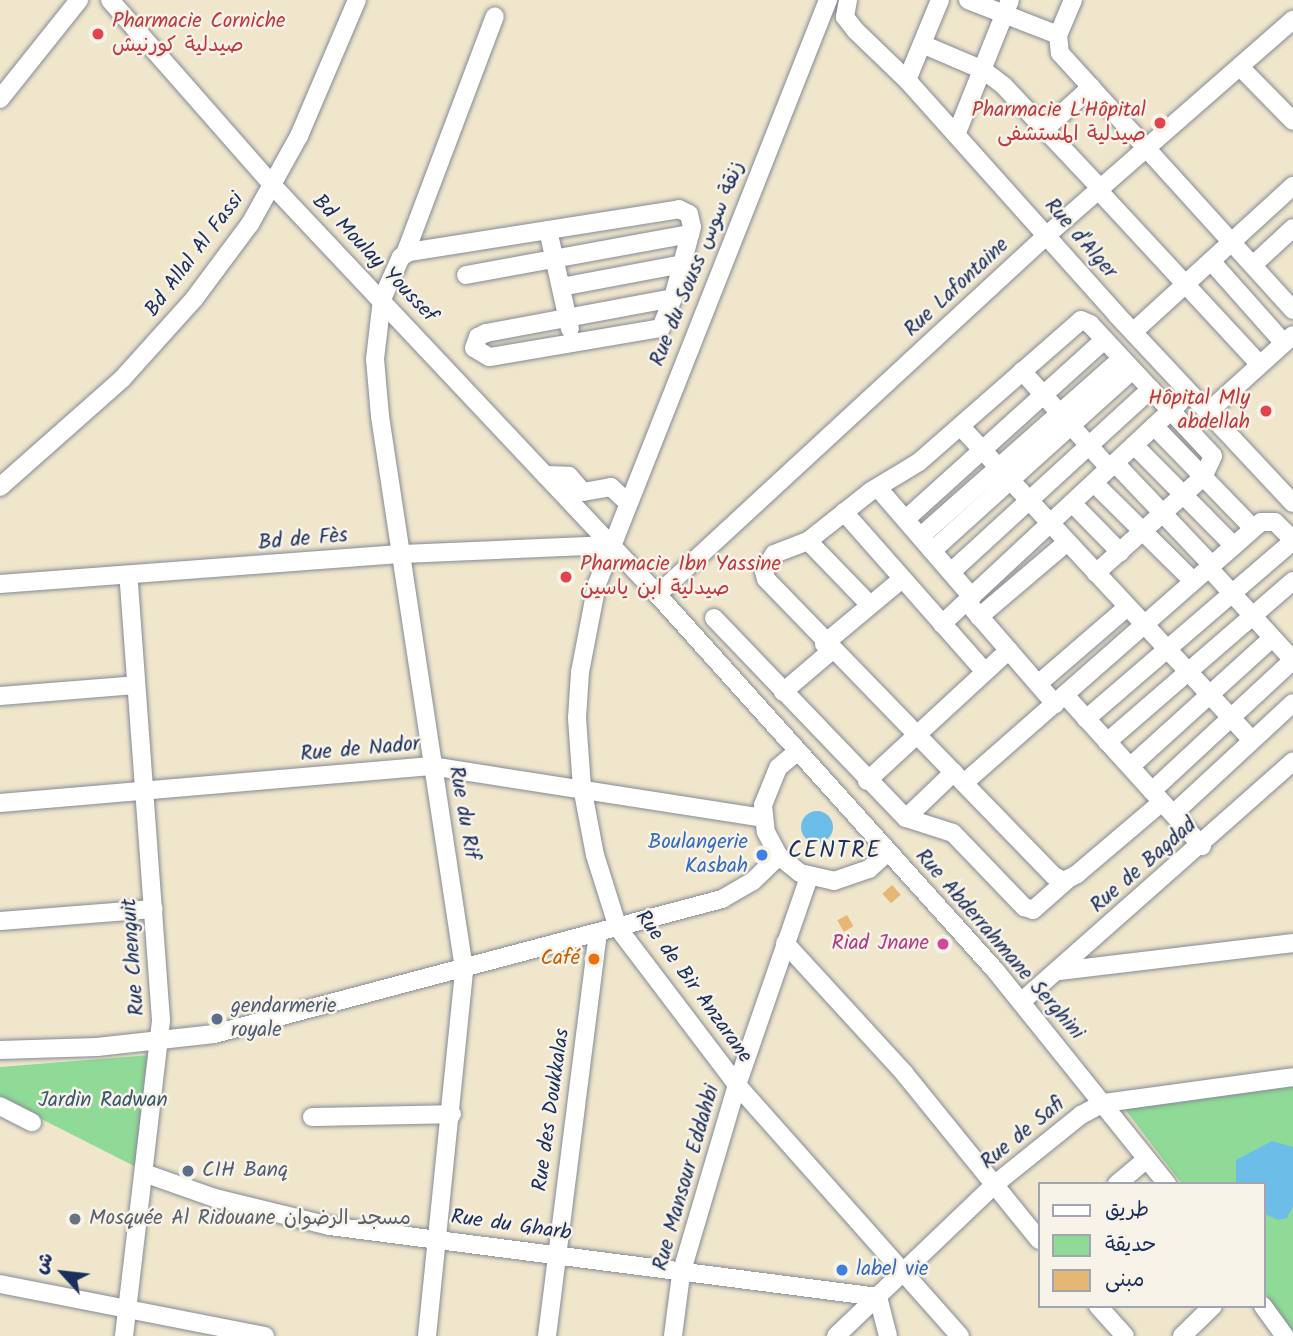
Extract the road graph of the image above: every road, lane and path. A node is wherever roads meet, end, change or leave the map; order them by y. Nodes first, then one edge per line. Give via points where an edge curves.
1 (79, 0) edge
2 (110, 0) edge
3 (357, 0) edge
4 (828, 0) edge
5 (848, 0) edge
6 (940, 0) edge
7 (968, 0) edge
8 (1066, 2) edge
9 (1007, 7) edge
10 (495, 16) dead end
11 (1293, 20) edge
12 (1058, 35) junction
13 (922, 44) junction
14 (1241, 68) junction
15 (982, 70) junction
16 (907, 80) junction
17 (1091, 87) junction
18 (0, 99) edge
19 (1293, 121) edge
20 (1044, 130) junction
21 (956, 135) junction
22 (1149, 148) junction
23 (1293, 186) edge
24 (274, 187) junction
25 (1101, 191) junction
26 (1293, 228) edge
27 (548, 230) junction
28 (691, 234) junction
29 (1047, 235) junction
30 (1231, 242) junction
31 (405, 254) junction
32 (554, 259) junction
33 (1211, 261) junction
34 (683, 264) junction
35 (1254, 265) junction
36 (466, 275) dead end
37 (1183, 284) junction
38 (561, 288) junction
39 (673, 298) junction
40 (382, 299) junction
41 (1293, 310) edge
42 (568, 318) junction
43 (1133, 332) junction
44 (1288, 338) edge
45 (1104, 340) junction
46 (574, 344) junction
47 (1127, 364) junction
48 (1259, 364) junction
49 (1022, 371) junction
50 (1151, 389) junction
51 (1190, 394) junction
52 (1043, 395) junction
53 (1172, 409) junction
54 (1209, 411) junction
55 (1066, 420) junction
56 (1154, 426) junction
57 (961, 427) junction
58 (1089, 445) junction
59 (1134, 445) junction
60 (984, 450) junction
61 (1112, 466) junction
62 (1007, 473) junction
63 (545, 475) junction
64 (1203, 477) junction
65 (1094, 483) junction
66 (0, 487) edge
67 (878, 488) junction
68 (1183, 495) junction
69 (1030, 500) junction
70 (626, 501) junction
71 (1072, 503) junction
72 (1293, 503) edge
73 (844, 512) junction
74 (1162, 514) junction
75 (906, 519) junction
76 (1051, 523) junction
77 (1253, 528) junction
78 (1142, 533) junction
79 (920, 536) junction
80 (808, 541) junction
81 (1293, 541) edge
82 (1067, 542) junction
83 (610, 545) junction
84 (1234, 546) junction
85 (932, 551) junction
86 (1120, 552) junction
87 (403, 554) junction
88 (1210, 566) junction
89 (951, 572) junction
90 (1096, 573) junction
91 (128, 575) junction
92 (902, 579) junction
93 (1193, 581) junction
94 (1293, 581) edge
95 (0, 584) edge
96 (1231, 593) junction
97 (657, 595) junction
98 (970, 600) junction
99 (870, 605) junction
100 (1126, 608) junction
101 (1251, 615) junction
102 (979, 617) junction
103 (713, 618) dead end
104 (942, 624) junction
105 (1143, 625) junction
106 (1272, 638) junction
107 (828, 647) junction
108 (1165, 649) junction
109 (1009, 650) junction
110 (1293, 660) edge
111 (1186, 671) junction
112 (985, 672) junction
113 (1038, 684) junction
114 (136, 685) junction
115 (783, 692) junction
116 (1209, 694) junction
117 (0, 696) edge
118 (1060, 700) junction
119 (1293, 703) edge
120 (1230, 716) junction
121 (1086, 719) junction
122 (915, 738) junction
123 (1252, 740) junction
124 (1107, 742) junction
125 (798, 751) junction
126 (1293, 761) edge
127 (431, 766) junction
128 (1131, 766) junction
129 (959, 777) junction
130 (867, 781) junction
131 (582, 787) junction
132 (144, 791) junction
133 (1162, 802) junction
134 (0, 803) edge
135 (763, 818) junction
136 (906, 818) junction
137 (1202, 846) junction
138 (888, 852) junction
139 (779, 856) junction
140 (809, 877) junction
141 (1067, 880) junction
142 (154, 909) junction
143 (0, 921) edge
144 (618, 928) junction
145 (598, 933) junction
146 (785, 943) junction
147 (1293, 943) edge
148 (464, 969) junction
149 (1059, 971) junction
150 (1021, 1002) junction
151 (160, 1041) junction
152 (0, 1050) edge
153 (1293, 1077) edge
154 (737, 1085) junction
155 (1104, 1103) junction
156 (0, 1106) edge
157 (452, 1114) junction
158 (312, 1117) dead end
159 (32, 1122) dead end
160 (1147, 1159) junction
161 (144, 1173) junction
162 (1119, 1182) edge
163 (1165, 1182) edge
164 (995, 1185) junction
165 (438, 1239) junction
166 (1038, 1239) edge
167 (555, 1256) junction
168 (901, 1273) junction
169 (681, 1274) junction
170 (0, 1284) edge
171 (878, 1297) junction
172 (1100, 1308) edge
173 (1211, 1308) edge
174 (1264, 1308) edge
175 (127, 1310) junction
176 (124, 1336) edge
177 (265, 1336) edge
178 (427, 1336) edge
179 (547, 1336) edge
180 (673, 1336) edge
181 (836, 1336) edge
182 (888, 1336) edge
183 (960, 1336) edge
184 (1125, 1336) edge
185 (1182, 1336) edge
186 (1285, 1336) edge

1 - 18 street
2 - 24 street, Bd Moulay Youssef
3 - 24 street, Bd Allal Al Fassi
4 - 70 street, Rue du Souss زنقة سوس
5 - 16 street, Rue d'Alger via 848,21
6 - 13 street
7 - 9 street
8 - 12 street
9 - 12 street
9 - 15 street
10 - 31 street
11 - 14 street, Rue Lafontaine
12 - 17 street via 1060,53
13 - 15 street
13 - 16 street
14 - 19 street
14 - 22 street, Rue Lafontaine
15 - 20 street via 1004,86
15 - 21 street
16 - 21 street, Rue d'Alger
17 - 20 street
17 - 22 street
20 - 25 street
21 - 29 street, Rue d'Alger
22 - 25 street, Rue Lafontaine
22 - 30 street
23 - 30 street
24 - 40 street, Bd Moulay Youssef
24 - 66 street, Bd Allal Al Fassi via 159,340 51,446
25 - 29 street, Rue Lafontaine
25 - 37 street
26 - 35 street
27 - 28 street via 679,209 691,218
27 - 31 street
27 - 32 street
28 - 32 street
28 - 34 street
29 - 43 street, Rue d'Alger
29 - 97 street, Rue Lafontaine
30 - 33 street
30 - 35 street
31 - 40 street
32 - 36 street
32 - 38 street
33 - 37 street
33 - 44 street
34 - 38 street
34 - 39 street
35 - 41 street
37 - 43 street
37 - 48 street
38 - 42 street
39 - 42 street
39 - 46 street via 661,328
40 - 63 street, Bd Moulay Youssef
40 - 87 street, Rue du Rif via 376,371
42 - 46 street
42 - 46 street via 486,333 478,337 474,348 489,357
43 - 51 street, Rue d'Alger
44 - 48 street
45 - 47 street
45 - 49 street via 1090,324 1076,321
45 - 52 street
47 - 50 street
47 - 55 street
48 - 54 street
49 - 52 street
49 - 57 street
50 - 53 street
50 - 58 street
51 - 53 street
51 - 54 street, Rue d'Alger
52 - 55 street
52 - 60 street
53 - 56 street
53 - 64 street via 1213,454
54 - 72 street, Rue d'Alger
55 - 58 street
55 - 62 street
56 - 59 street
56 - 64 street
57 - 60 street
57 - 67 street
58 - 61 street
58 - 69 street
59 - 61 street
59 - 68 street
60 - 62 street
60 - 75 street
61 - 65 street
61 - 74 street
62 - 69 street
62 - 79 street
62 - 85 street
63 - 70 street via 569,476 583,492 611,487
63 - 83 street, Bd Moulay Youssef
64 - 68 street
64 - 77 street
65 - 71 street
65 - 78 street
67 - 73 street
67 - 75 street
68 - 74 street
68 - 84 street
69 - 76 street
69 - 89 street
70 - 83 street, Rue du Souss زنقة سوس
71 - 76 street
71 - 86 street
73 - 80 street
73 - 92 street
74 - 78 street
74 - 88 street
75 - 79 street
76 - 82 street
76 - 98 street
77 - 81 street via 1271,520
77 - 84 street
78 - 86 street
78 - 93 street
79 - 85 street
80 - 99 street
80 - 107 street via 774,554 764,573
81 - 96 street
82 - 90 street
82 - 102 street
83 - 87 street, Bd de Fès
83 - 97 street
83 - 131 street, Rue de Bir Anzarane via 597,584 580,672 577,718
84 - 88 street
85 - 89 street
86 - 90 street
87 - 91 street, Bd de Fès
87 - 127 street, Rue du Rif
88 - 93 street
88 - 96 street
89 - 98 street
90 - 100 street
91 - 95 street, Bd de Fès
91 - 114 street, Rue Chenguit
92 - 99 street
92 - 104 street
93 - 105 street
94 - 101 street
96 - 101 street
96 - 108 street
97 - 125 street
98 - 102 street
98 - 104 street
99 - 107 street
100 - 105 street
100 - 113 street
101 - 106 street
101 - 111 street
102 - 109 street
103 - 115 street
104 - 112 street
105 - 108 street
105 - 118 street
106 - 110 street
106 - 116 street
107 - 115 street
107 - 122 street
108 - 111 street
108 - 121 street
109 - 112 street
109 - 113 street
110 - 120 street
111 - 116 street
111 - 124 street
112 - 122 street
113 - 118 street
114 - 117 street
114 - 132 street, Rue Chenguit
115 - 130 street
116 - 120 street
116 - 128 street
118 - 121 street
118 - 129 street
119 - 123 street
120 - 123 street
120 - 133 street
121 - 124 street
122 - 129 street
122 - 130 street
123 - 133 street
124 - 128 street
125 - 135 street via 771,780
125 - 138 street
126 - 137 street, Rue de Bagdad
127 - 131 street, Rue de Nador
127 - 132 street, Rue de Nador
127 - 148 street, Rue du Rif
128 - 133 street
129 - 136 street
129 - 141 street via 1056,878
130 - 136 street
131 - 135 street, Rue de Nador
131 - 144 street, Rue de Bir Anzarane
132 - 134 street, Rue de Nador
132 - 142 street, Rue Chenguit
133 - 137 street
133 - 141 street
135 - 139 street
136 - 141 street via 953,833 1030,910
137 - 149 street, Rue de Bagdad
138 - 140 street, Rue Abderrahmane Serghini via 858,875 834,881
138 - 150 street, Rue Abderrahmane Serghini
139 - 140 street
139 - 144 street via 753,881 722,899
140 - 146 street, Rue Mansour Eddahbi
142 - 143 street
142 - 151 street, Rue Chenguit
144 - 145 street
144 - 154 street, Rue de Bir Anzarane
145 - 148 street
145 - 167 street, Rue des Doukkalas
146 - 154 street, Rue Mansour Eddahbi
146 - 164 street via 904,1073
147 - 149 street
148 - 151 street via 214,1034
148 - 157 street, Rue du Rif
149 - 150 street, Rue de Bagdad
150 - 155 street, Rue Abderrahmane Serghini
151 - 152 street
151 - 161 street, Rue Chenguit
153 - 155 street, Rue de Safi
154 - 168 street, Rue de Bir Anzarane
154 - 169 street, Rue Mansour Eddahbi
155 - 160 street, Rue Abderrahmane Serghini
155 - 164 street, Rue de Safi via 1081,1115
156 - 159 street
157 - 158 street
157 - 165 street, Rue du Rif
160 - 162 street
160 - 163 street, Rue Abderrahmane Serghini
161 - 165 street, Rue du Gharb via 215,1198 330,1226
161 - 175 street, Rue Chenguit
164 - 166 street
164 - 168 street, Rue de Safi
165 - 167 street, Rue du Gharb
165 - 178 street, Rue du Rif
167 - 169 street, Rue du Gharb
167 - 179 street, Rue des Doukkalas
168 - 171 street, Rue de Safi
168 - 183 street, Rue de Bir Anzarane
169 - 171 street, Rue du Gharb
169 - 180 street, Rue Mansour Eddahbi
170 - 175 street
171 - 181 street, Rue de Safi
171 - 182 street
172 - 184 street
173 - 185 street
174 - 186 street
175 - 176 street, Rue Chenguit
175 - 177 street

